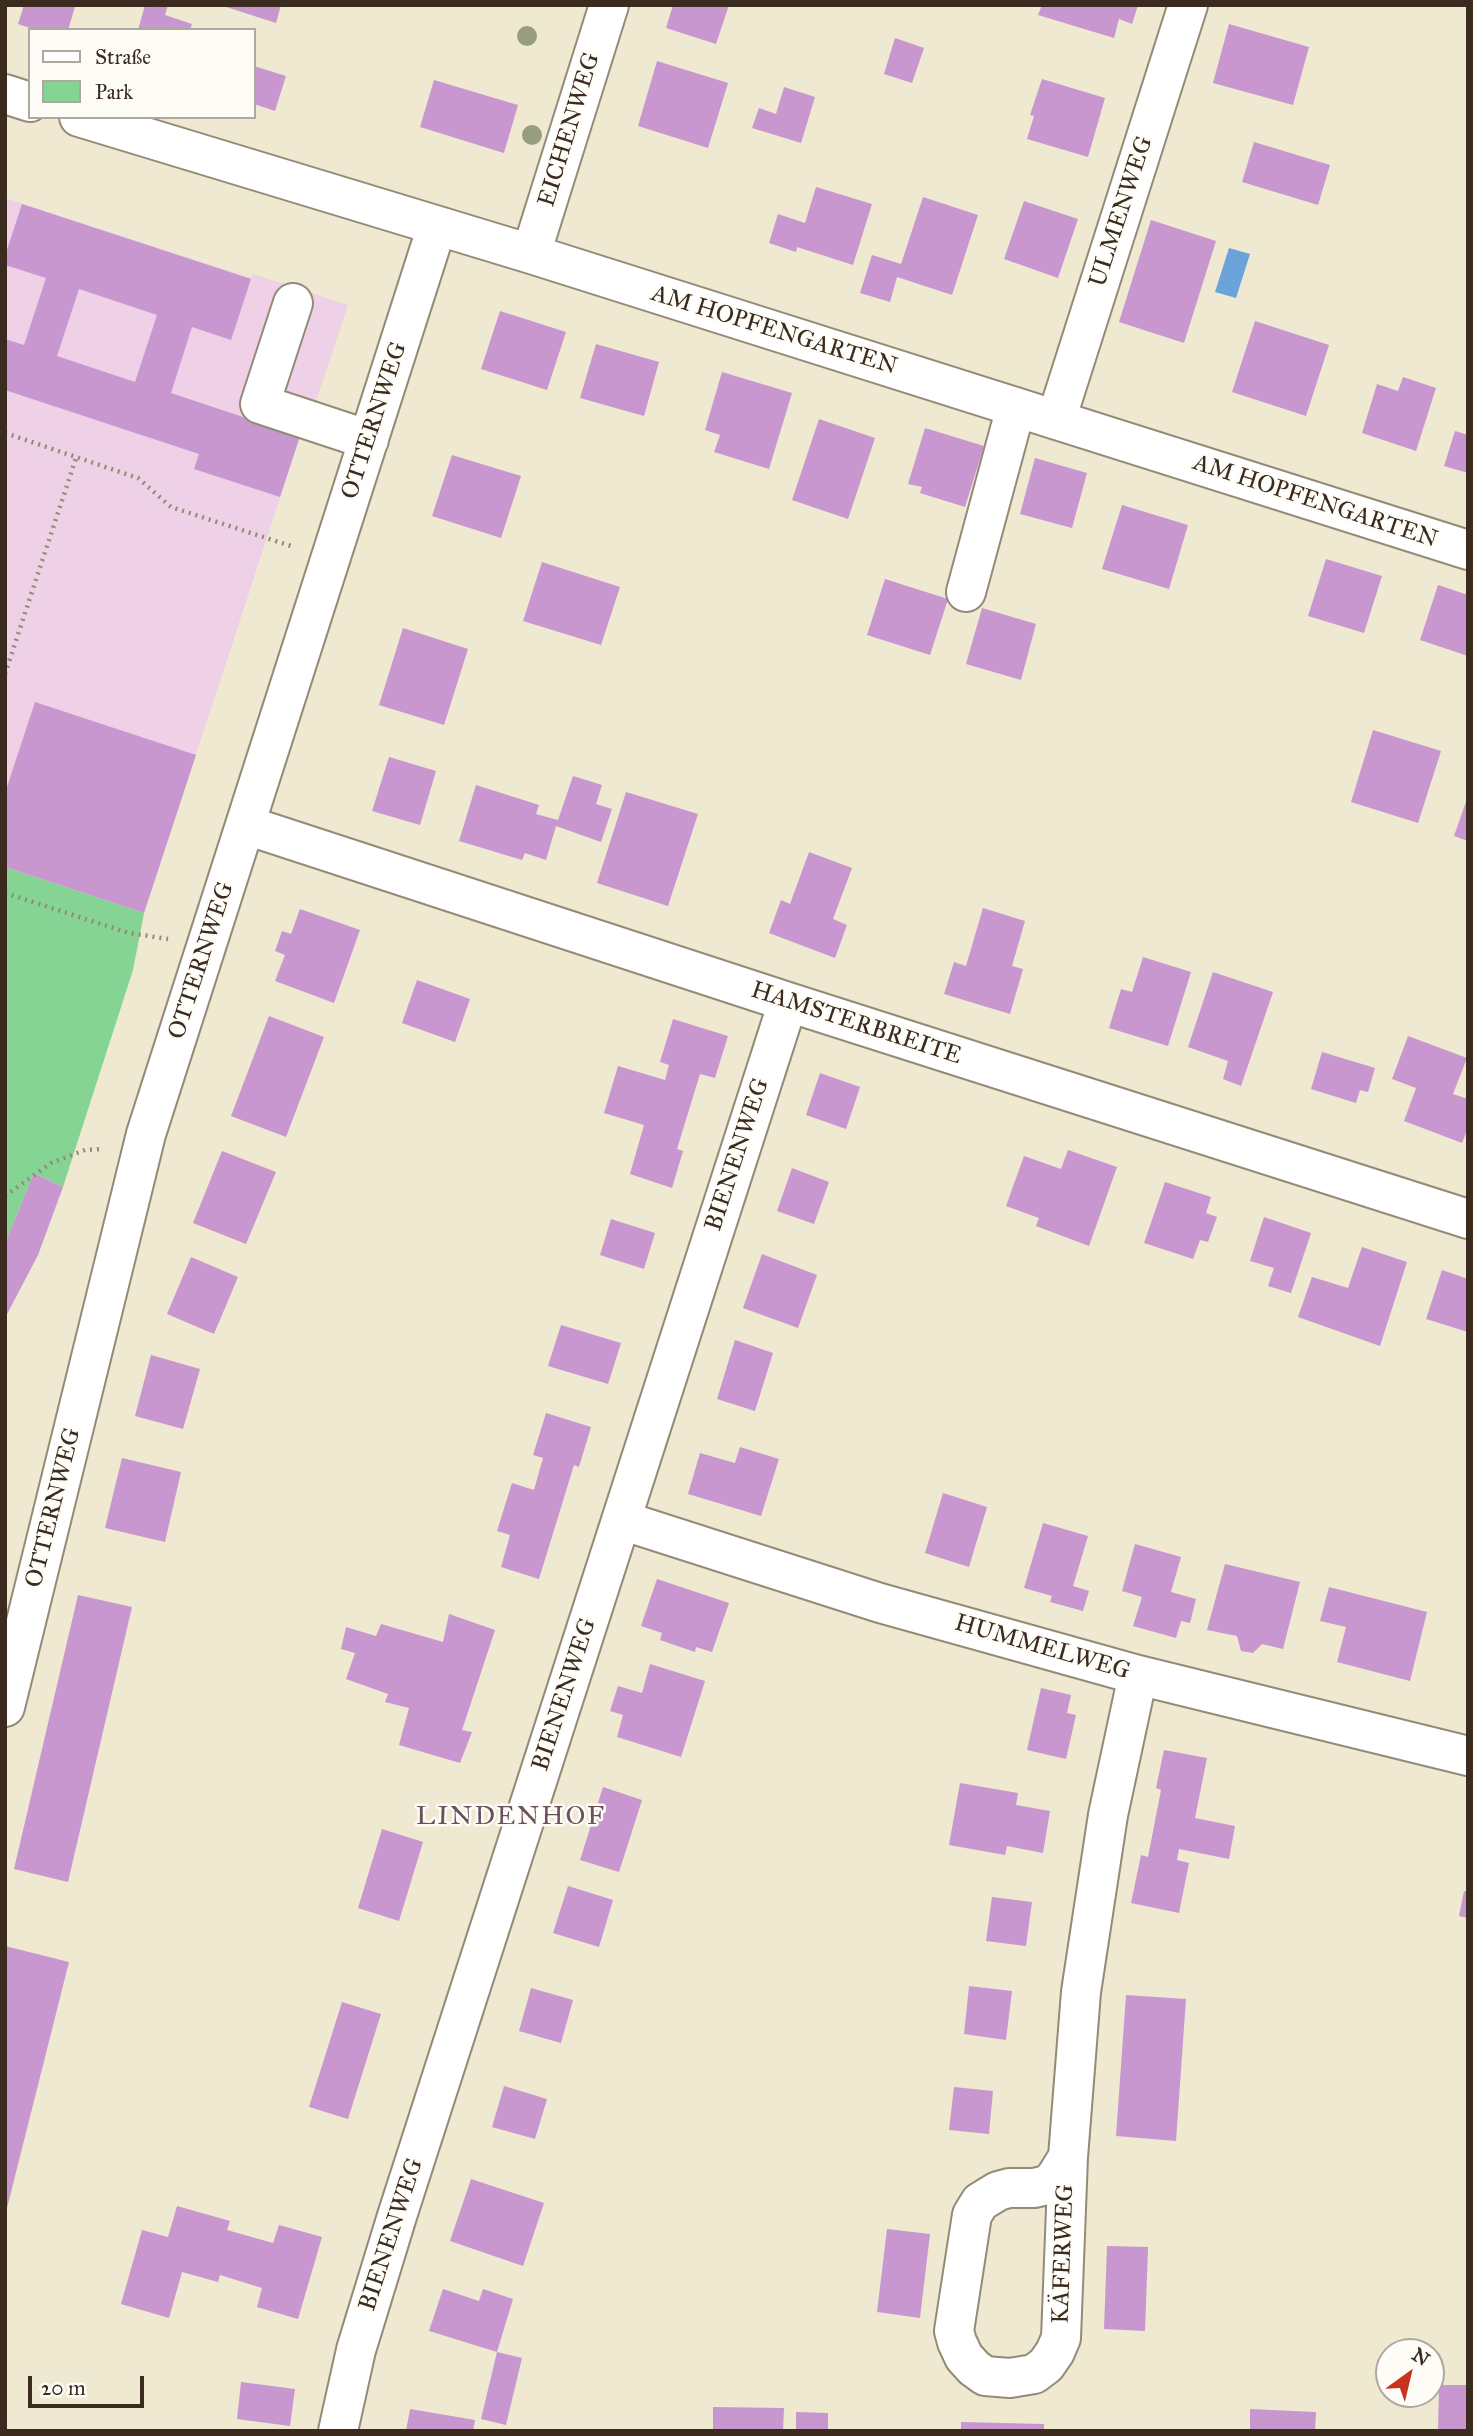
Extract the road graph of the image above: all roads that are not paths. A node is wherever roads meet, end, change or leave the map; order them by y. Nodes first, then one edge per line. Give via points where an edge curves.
1 (609, 5) edge
2 (1188, 5) edge
3 (5, 94) edge
4 (28, 101) edge
5 (86, 119) edge
6 (437, 226) junction
7 (531, 254) junction
8 (293, 303) dead end
9 (1016, 407) junction
10 (1056, 420) junction
11 (369, 440) junction
12 (1468, 550) edge
13 (966, 592) dead end
14 (246, 825) junction
15 (788, 1002) junction
16 (1468, 1219) edge
17 (621, 1520) junction
18 (1138, 1675) junction
19 (5, 1707) edge
20 (1468, 1756) edge
21 (1068, 2157) junction
22 (338, 2431) edge

1 - 7 street, EICHENWEG
2 - 10 street, ULMENWEG
3 - 4 street
5 - 6 street, AM HOPFENGARTEN
6 - 7 street, AM HOPFENGARTEN
6 - 11 street, OTTERNWEG
7 - 9 street, AM HOPFENGARTEN
8 - 11 street via 260,404
9 - 10 street, AM HOPFENGARTEN
9 - 13 street
10 - 12 street, AM HOPFENGARTEN
11 - 14 street, OTTERNWEG
14 - 15 street, HAMSTERBREITE
14 - 19 street, OTTERNWEG via 140,1158
15 - 16 street, HAMSTERBREITE
15 - 17 street, BIENENWEG
17 - 18 street, HUMMELWEG via 880,1603
17 - 22 street, BIENENWEG via 368,2309
18 - 20 street, HUMMELWEG
18 - 21 street, KÄFERWEG via 1093,1902
21 - 21 street, KÄFERWEG via 1061,2338 1055,2352 1034,2374 985,2376 964,2357 954,2331 972,2215 980,2202 998,2191 1046,2185

